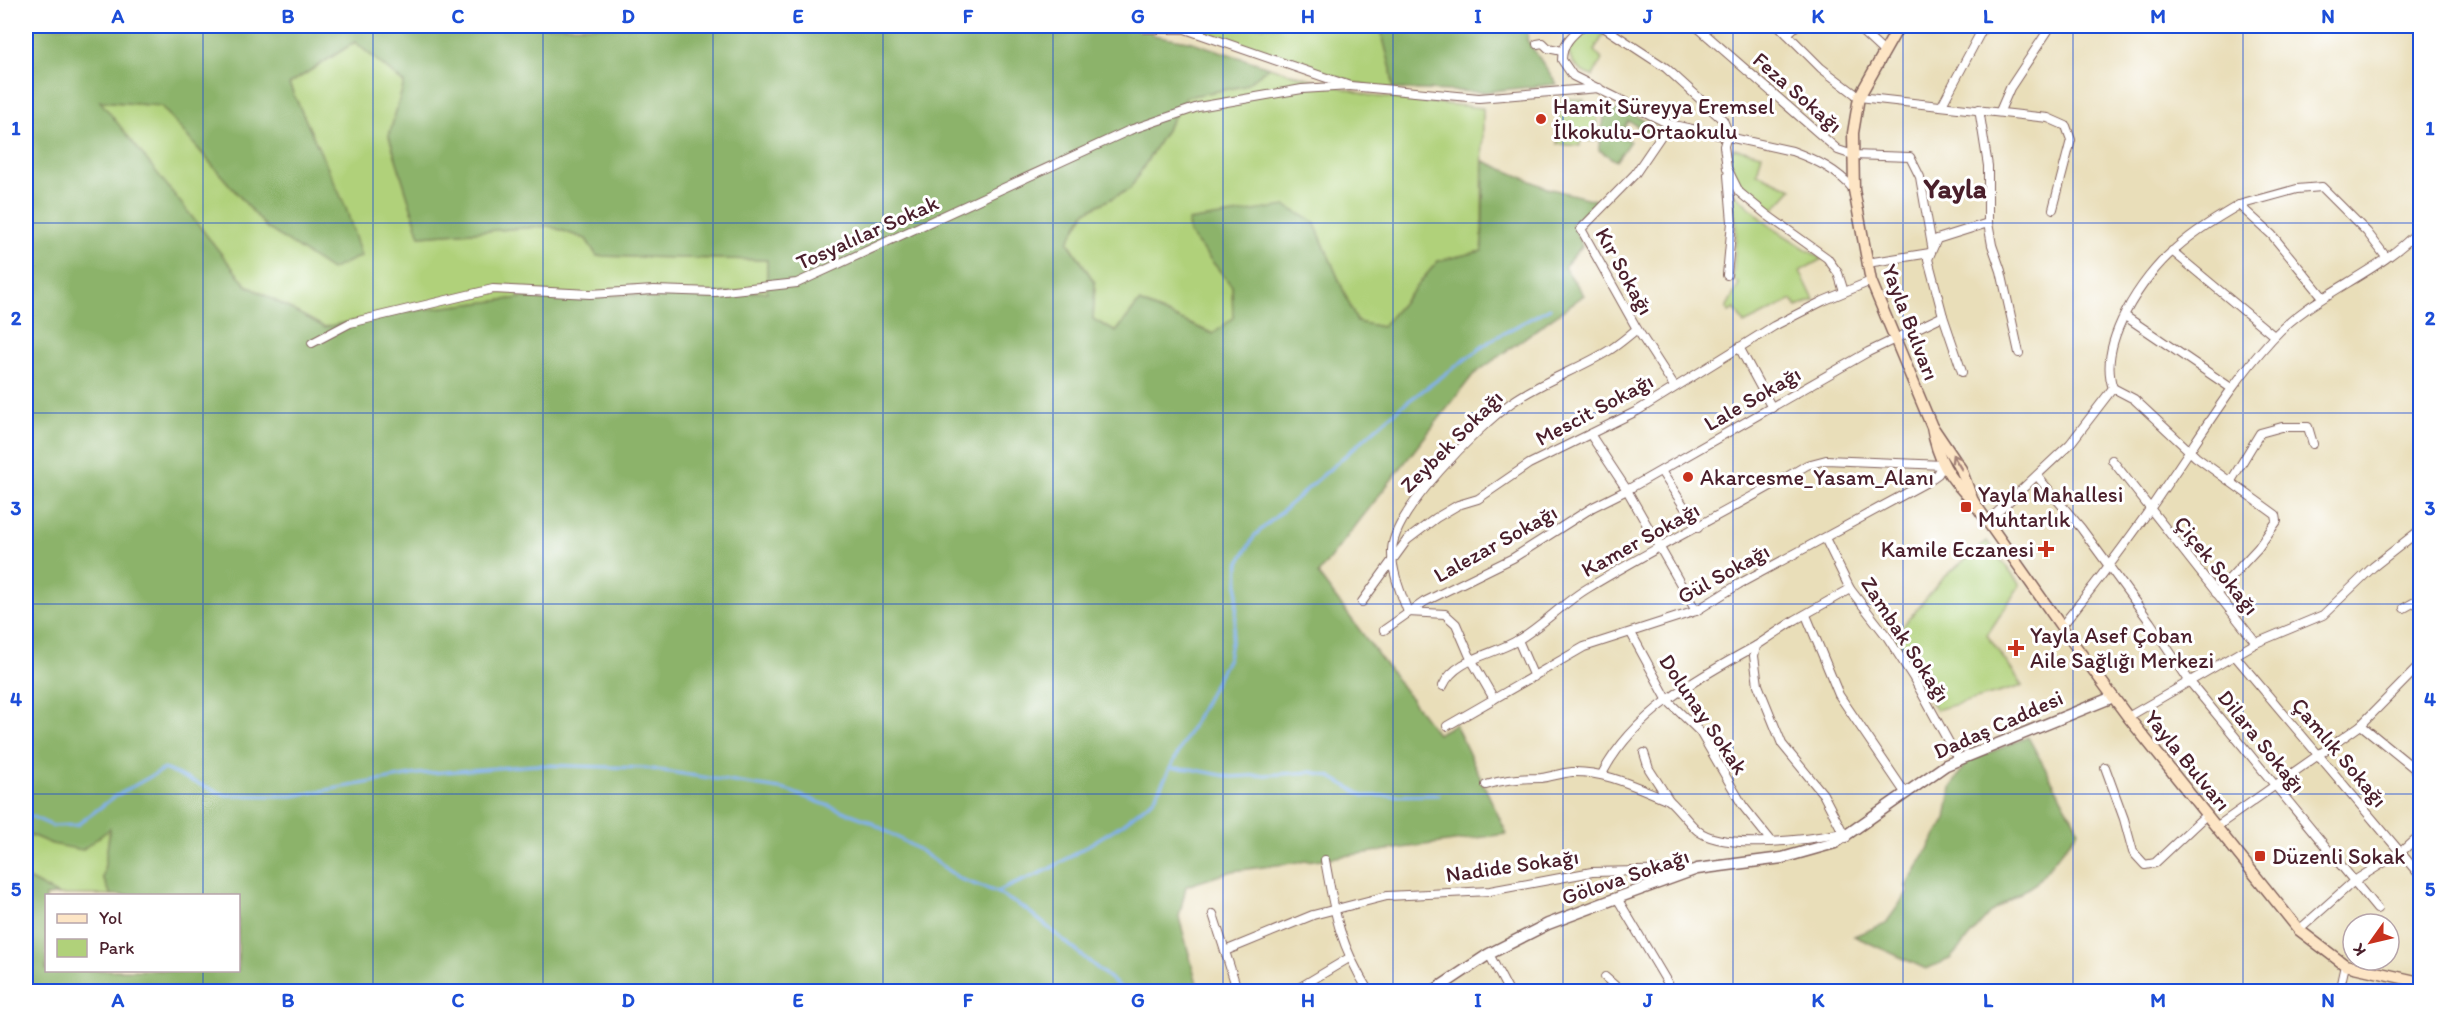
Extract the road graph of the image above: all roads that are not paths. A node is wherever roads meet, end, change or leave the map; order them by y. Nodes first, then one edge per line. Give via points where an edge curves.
1 (1583, 26) edge
2 (1602, 26) edge
3 (1696, 26) edge
4 (1779, 26) edge
5 (1796, 26) edge
6 (1856, 26) edge
7 (1899, 26) edge
8 (1984, 26) edge
9 (2051, 26) edge
10 (1144, 27) edge
11 (1787, 34) junction
12 (1537, 44) dead end
13 (1562, 51) junction
14 (1884, 52) junction
15 (1350, 86) junction
16 (1599, 88) junction
17 (1859, 97) junction
18 (1942, 105) junction
19 (1979, 109) junction
20 (2000, 111) junction
21 (1669, 124) junction
22 (1727, 137) junction
23 (1853, 155) junction
24 (1727, 168) junction
25 (1854, 190) junction
26 (2239, 205) junction
27 (2053, 209) dead end
28 (1988, 223) junction
29 (2421, 229) edge
30 (1931, 249) junction
31 (2172, 251) junction
32 (2386, 257) junction
33 (1868, 263) junction
34 (1727, 275) dead end
35 (1871, 281) junction
36 (1844, 292) junction
37 (2323, 297) junction
38 (1943, 316) junction
39 (2125, 316) junction
40 (1637, 329) junction
41 (2274, 336) junction
42 (1894, 338) junction
43 (312, 343) dead end
44 (1739, 347) junction
45 (2019, 353) dead end
46 (1962, 372) dead end
47 (1674, 386) junction
48 (2113, 388) junction
49 (2231, 388) junction
50 (1772, 408) junction
51 (1932, 427) junction
52 (1590, 434) junction
53 (2313, 444) dead end
54 (2190, 451) junction
55 (2112, 460) dead end
56 (1942, 465) junction
57 (1661, 471) junction
58 (2037, 476) junction
59 (2231, 481) junction
60 (1628, 490) junction
61 (1973, 501) junction
62 (2150, 510) junction
63 (1987, 522) junction
64 (1698, 528) junction
65 (2421, 530) edge
66 (1825, 538) junction
67 (1661, 548) junction
68 (1394, 560) junction
69 (2109, 567) junction
70 (1850, 589) junction
71 (2216, 593) junction
72 (2421, 599) edge
73 (1362, 602) dead end
74 (2404, 608) dead end
75 (1696, 611) junction
76 (1408, 612) junction
77 (1806, 615) junction
78 (2061, 627) junction
79 (1384, 630) dead end
80 (1631, 633) junction
81 (1518, 640) junction
82 (2256, 643) junction
83 (1756, 646) junction
84 (2235, 656) junction
85 (1472, 659) junction
86 (2421, 665) edge
87 (1534, 677) junction
88 (2190, 682) junction
89 (1443, 687) dead end
90 (2113, 698) junction
91 (1494, 699) junction
92 (1668, 700) junction
93 (2128, 717) junction
94 (2361, 725) junction
95 (1447, 726) dead end
96 (1644, 753) dead end
97 (2319, 756) junction
98 (1958, 759) junction
99 (2105, 767) dead end
100 (2421, 773) edge
101 (1602, 774) junction
102 (1486, 785) dead end
103 (2274, 785) junction
104 (2421, 785) edge
105 (1906, 794) junction
106 (2421, 794) edge
107 (1669, 800) junction
108 (2206, 815) junction
109 (2216, 827) junction
110 (1844, 835) junction
111 (2421, 835) edge
112 (1772, 842) junction
113 (2401, 852) junction
114 (1325, 860) dead end
115 (1697, 869) junction
116 (2417, 872) dead end
117 (2354, 881) junction
118 (1617, 898) junction
119 (1334, 908) junction
120 (2377, 909) dead end
121 (1213, 914) dead end
122 (2299, 930) junction
123 (1225, 951) junction
124 (1490, 954) junction
125 (1349, 958) junction
126 (2341, 962) edge
127 (2343, 972) edge
128 (2376, 972) edge
129 (1605, 977) dead end
130 (2421, 982) edge
131 (1238, 992) edge
132 (1292, 992) edge
133 (1369, 992) edge
134 (1432, 992) edge
135 (1509, 992) edge
136 (1622, 992) edge
137 (1673, 992) edge
138 (2339, 992) edge

1 - 13 street
2 - 22 street via 1666,68 1723,120
3 - 23 street, Feza Sokağı via 1838,150
4 - 11 street
5 - 11 street
6 - 14 street
7 - 14 main road, Yayla Bulvarı
8 - 18 street
9 - 20 street via 2010,88
10 - 15 street via 1185,29
11 - 17 street via 1821,68
12 - 13 street
13 - 16 street via 1566,69
14 - 17 main road, Yayla Bulvarı
15 - 16 street via 1479,98
15 - 43 street, Tosyalılar Sokak via 1302,89 1198,107 1130,130 797,284 716,292 590,294 493,289 350,324
16 - 21 street
17 - 18 street
17 - 23 main road, Yayla Bulvarı via 1854,116
18 - 19 street
19 - 20 street
19 - 28 street via 1988,166
20 - 27 street via 2055,119 2069,131 2070,149
21 - 22 street
21 - 40 street, Kır Sokağı via 1635,174 1581,230
22 - 24 street
22 - 25 street via 1809,158 1844,177
23 - 25 main road, Yayla Bulvarı
23 - 30 street via 1910,157 1920,177
24 - 34 street via 1732,222
24 - 36 street via 1746,198 1827,258 1838,273
25 - 33 main road, Yayla Bulvarı
26 - 31 street
26 - 32 street via 2297,189 2322,187
26 - 37 street via 2272,235
28 - 30 street via 1937,239
28 - 45 street
29 - 32 street
30 - 33 street
30 - 38 street via 1928,259
31 - 39 street via 2156,268
31 - 41 street
32 - 37 street
33 - 35 main road, Yayla Bulvarı
35 - 36 street, Mescit Sokağı
35 - 42 main road, Yayla Bulvarı
36 - 44 street, Mescit Sokağı
37 - 41 street
38 - 42 street, Lale Sokağı
38 - 46 street
39 - 48 street via 2110,347 2108,364
39 - 49 street
40 - 47 street, Kır Sokağı
40 - 68 street, Zeybek Sokağı via 1610,350 1512,402 1488,422 1416,497 1399,523 1391,551
41 - 49 street
42 - 50 street, Lale Sokağı
42 - 51 main road, Yayla Bulvarı
44 - 47 street, Mescit Sokağı
44 - 50 street
47 - 52 street, Mescit Sokağı
48 - 54 street via 2134,399
48 - 58 street via 2070,444
49 - 54 street
50 - 57 street, Lale Sokağı
51 - 56 main road, Yayla Bulvarı
61 -> 51 main road, Yayla Bulvarı via 1961,469
52 - 60 street
52 - 68 street, Mescit Sokağı via 1529,464 1478,500 1458,505 1436,518 1407,540
53 - 59 street via 2308,427 2282,427 2259,433
54 - 59 street
54 - 62 street
55 - 62 street, Çiçek Sokağı
56 - 61 main road, Yayla Bulvarı
56 - 64 street, Kamer Sokağı via 1826,460 1807,465
56 - 66 street, Gül Sokağı via 1927,482
57 - 60 street, Lale Sokağı
57 - 64 street
58 - 63 street
58 - 69 street, Dilara Sokağı
59 - 71 street via 2269,508 2277,521
60 - 67 street
60 - 76 street, Lalezar Sokağı via 1593,507 1513,558
61 - 63 main road, Yayla Bulvarı
62 - 69 street
62 - 71 street, Çiçek Sokağı
63 - 78 main road, Yayla Bulvarı
64 - 67 street, Kamer Sokağı
65 - 82 street via 2373,567 2323,615
66 - 70 street, Zambak Sokağı
66 - 75 street, Gül Sokağı
67 - 75 street
67 - 81 street, Kamer Sokağı via 1586,589
68 - 73 street, Mescit Sokağı
68 - 76 street, Zeybek Sokağı via 1397,583
69 - 78 street
69 - 88 street, Dilara Sokağı
70 - 77 street
70 - 98 street, Zambak Sokağı via 1913,677
71 - 82 street, Çiçek Sokağı
72 - 74 street
75 - 80 street, Gül Sokağı
76 - 79 street, Lalezar Sokağı
76 - 85 street via 1445,614 1462,633
77 - 83 street
77 - 105 street via 1839,695
78 - 90 main road, Yayla Bulvarı
80 - 87 street, Gül Sokağı via 1584,647
80 - 92 street, Dolunay Sokak
81 - 85 street, Kamer Sokağı
81 - 87 street
82 - 84 street
83 - 92 street
83 - 110 street via 1758,685 1782,744 1823,794
84 - 88 street
84 - 97 street, Çamlık Sokağı
85 - 89 street, Kamer Sokağı via 1452,674
85 - 91 street
86 - 94 street
87 - 91 street, Gül Sokağı
88 - 93 street
88 - 103 street, Dilara Sokağı
90 - 93 main road, Yayla Bulvarı
90 - 98 street, Dadaş Caddesi
91 - 95 street, Gül Sokağı
92 - 101 street via 1627,737
92 - 112 street, Dolunay Sokak via 1700,732 1743,806
93 - 108 main road, Yayla Bulvarı
94 - 97 street
94 - 100 street
96 - 107 street
97 - 103 street
97 - 113 street, Çamlık Sokağı
98 - 105 street, Dadaş Caddesi
99 - 108 street via 2133,852 2145,865 2155,863
101 - 102 street via 1572,772
101 - 107 street
103 - 109 street
103 - 117 street, Dilara Sokağı
104 - 106 street
105 - 110 street, Dadaş Caddesi
107 - 112 street, Dadaş Caddesi via 1706,835
108 - 109 main road, Yayla Bulvarı
109 - 122 main road, Yayla Bulvarı
110 - 112 street, Dadaş Caddesi
110 - 115 street, Gölova Sokağı via 1782,858
111 - 113 street
113 - 116 street, Çamlık Sokağı
113 - 117 street
114 - 119 street
115 - 118 street, Gölova Sokağı
115 - 119 street, Nadide Sokağı via 1592,872 1490,891 1387,896
117 - 120 street, Dilara Sokağı
117 - 122 street
118 - 124 street, Gölova Sokağı via 1548,924
118 - 137 street
119 - 123 street, Nadide Sokağı
119 - 125 street
121 - 123 street
122 - 126 main road, Yayla Bulvarı
123 - 131 street
124 - 134 street, Gölova Sokağı
124 - 135 street
125 - 132 street
125 - 133 street
127 - 138 street
128 - 130 main road, Yayla Bulvarı
129 - 136 street

